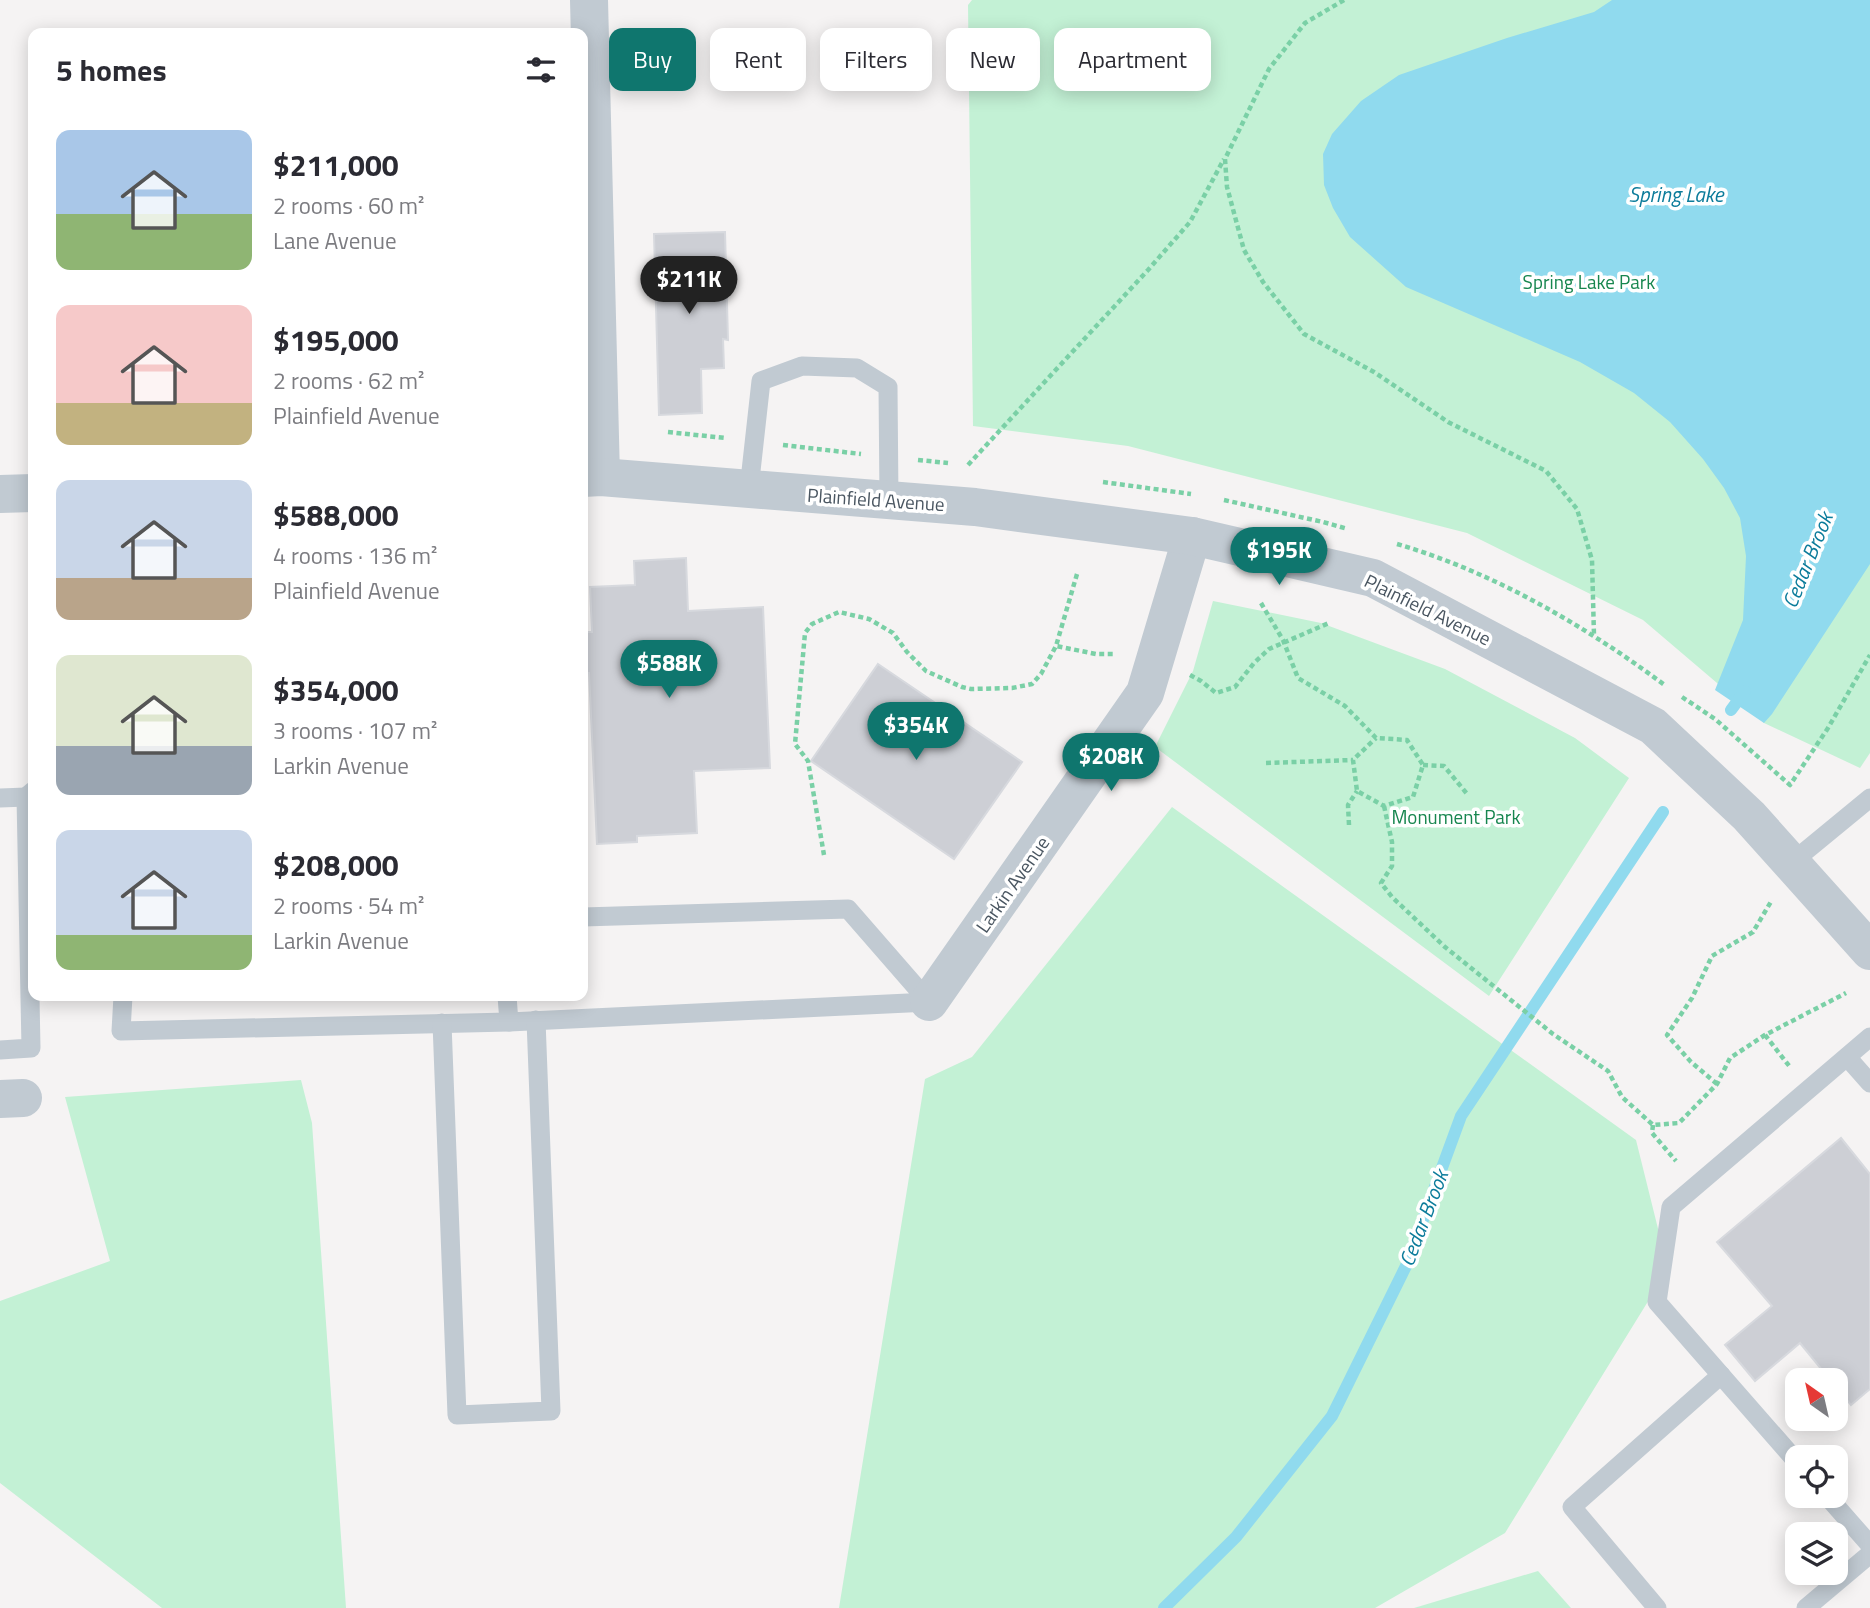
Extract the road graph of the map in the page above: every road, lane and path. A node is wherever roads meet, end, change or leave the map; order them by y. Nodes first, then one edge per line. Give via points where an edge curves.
1 (589, 0) edge
2 (1344, 0) edge
3 (1225, 159) junction
4 (589, 212) edge
5 (968, 465) dead end
6 (592, 477) edge
7 (749, 489) junction
8 (28, 494) edge
9 (0, 495) edge
10 (889, 500) junction
11 (1192, 536) junction
12 (1077, 574) dead end
13 (1261, 603) dead end
14 (1329, 623) dead end
15 (1594, 636) dead end
16 (1284, 643) junction
17 (1056, 646) junction
18 (1121, 654) dead end
19 (1870, 655) edge
20 (1189, 675) dead end
21 (1376, 738) junction
22 (1353, 760) junction
23 (1266, 763) dead end
24 (1423, 765) junction
25 (1790, 785) dead end
26 (1357, 791) junction
27 (28, 794) edge
28 (1468, 795) dead end
29 (0, 798) edge
30 (1870, 798) edge
31 (1384, 806) junction
32 (1349, 825) dead end
33 (824, 855) dead end
34 (1791, 863) junction
35 (1772, 900) dead end
36 (588, 917) edge
37 (1870, 951) edge
38 (1846, 993) dead end
39 (31, 1001) edge
40 (123, 1001) edge
41 (508, 1001) edge
42 (929, 1002) junction
43 (536, 1020) junction
44 (509, 1022) junction
45 (442, 1023) junction
46 (1765, 1035) junction
47 (1870, 1037) edge
48 (0, 1050) edge
49 (1847, 1056) junction
50 (1790, 1067) dead end
51 (1870, 1083) edge
52 (1717, 1084) junction
53 (1653, 1125) junction
54 (1676, 1161) dead end
55 (1721, 1375) junction
56 (1785, 1448) edge
57 (1838, 1508) edge
58 (1870, 1545) edge
59 (1870, 1554) edge
60 (1657, 1608) edge
61 (1807, 1608) edge

1 - 4 street
2 - 3 path via 1305,23 1269,69
3 - 5 path via 1190,222
3 - 15 path via 1227,187 1244,250 1304,334 1374,372 1448,422 1546,471 1577,509 1592,560
4 - 6 street
6 - 7 street, Plainfield Avenue
7 - 10 street, Plainfield Avenue
7 - 10 lane via 761,381 802,366 857,368 888,387
8 - 9 street
10 - 11 street, Plainfield Avenue
11 - 34 street, Plainfield Avenue via 1373,578 1653,726 1749,816
11 - 42 street, Larkin Avenue via 1145,693
12 - 17 path
13 - 16 path
14 - 16 path
16 - 20 path via 1269,649 1236,687 1216,693
16 - 21 path via 1298,678 1345,706
17 - 18 path
17 - 33 path via 1032,684 971,689 926,671 893,633 869,619 839,612 812,624 805,633 794,744 808,761
19 - 25 path
21 - 22 path
21 - 24 path via 1407,740
22 - 23 path
22 - 26 path
24 - 28 path via 1444,766
24 - 31 path via 1413,797
26 - 31 path
26 - 32 path via 1348,805
27 - 29 lane
30 - 34 lane
31 - 53 path via 1392,866 1381,883 1392,897 1445,947 1549,1031 1608,1071 1622,1097
34 - 37 street, Plainfield Avenue
35 - 52 path via 1753,932 1712,956 1667,1035
36 - 42 lane via 848,909
38 - 46 path
39 - 48 lane via 31,1048
40 - 45 lane via 121,1031
41 - 44 lane
42 - 43 lane
43 - 44 lane
43 - 45 lane via 551,1411 457,1415
44 - 45 lane
46 - 50 path
46 - 52 path via 1730,1058
47 - 49 lane
49 - 51 lane
49 - 55 lane via 1671,1207 1657,1302
52 - 53 path via 1679,1123
53 - 54 path via 1652,1133
55 - 56 lane
55 - 60 lane via 1572,1507
57 - 58 lane
59 - 61 lane

